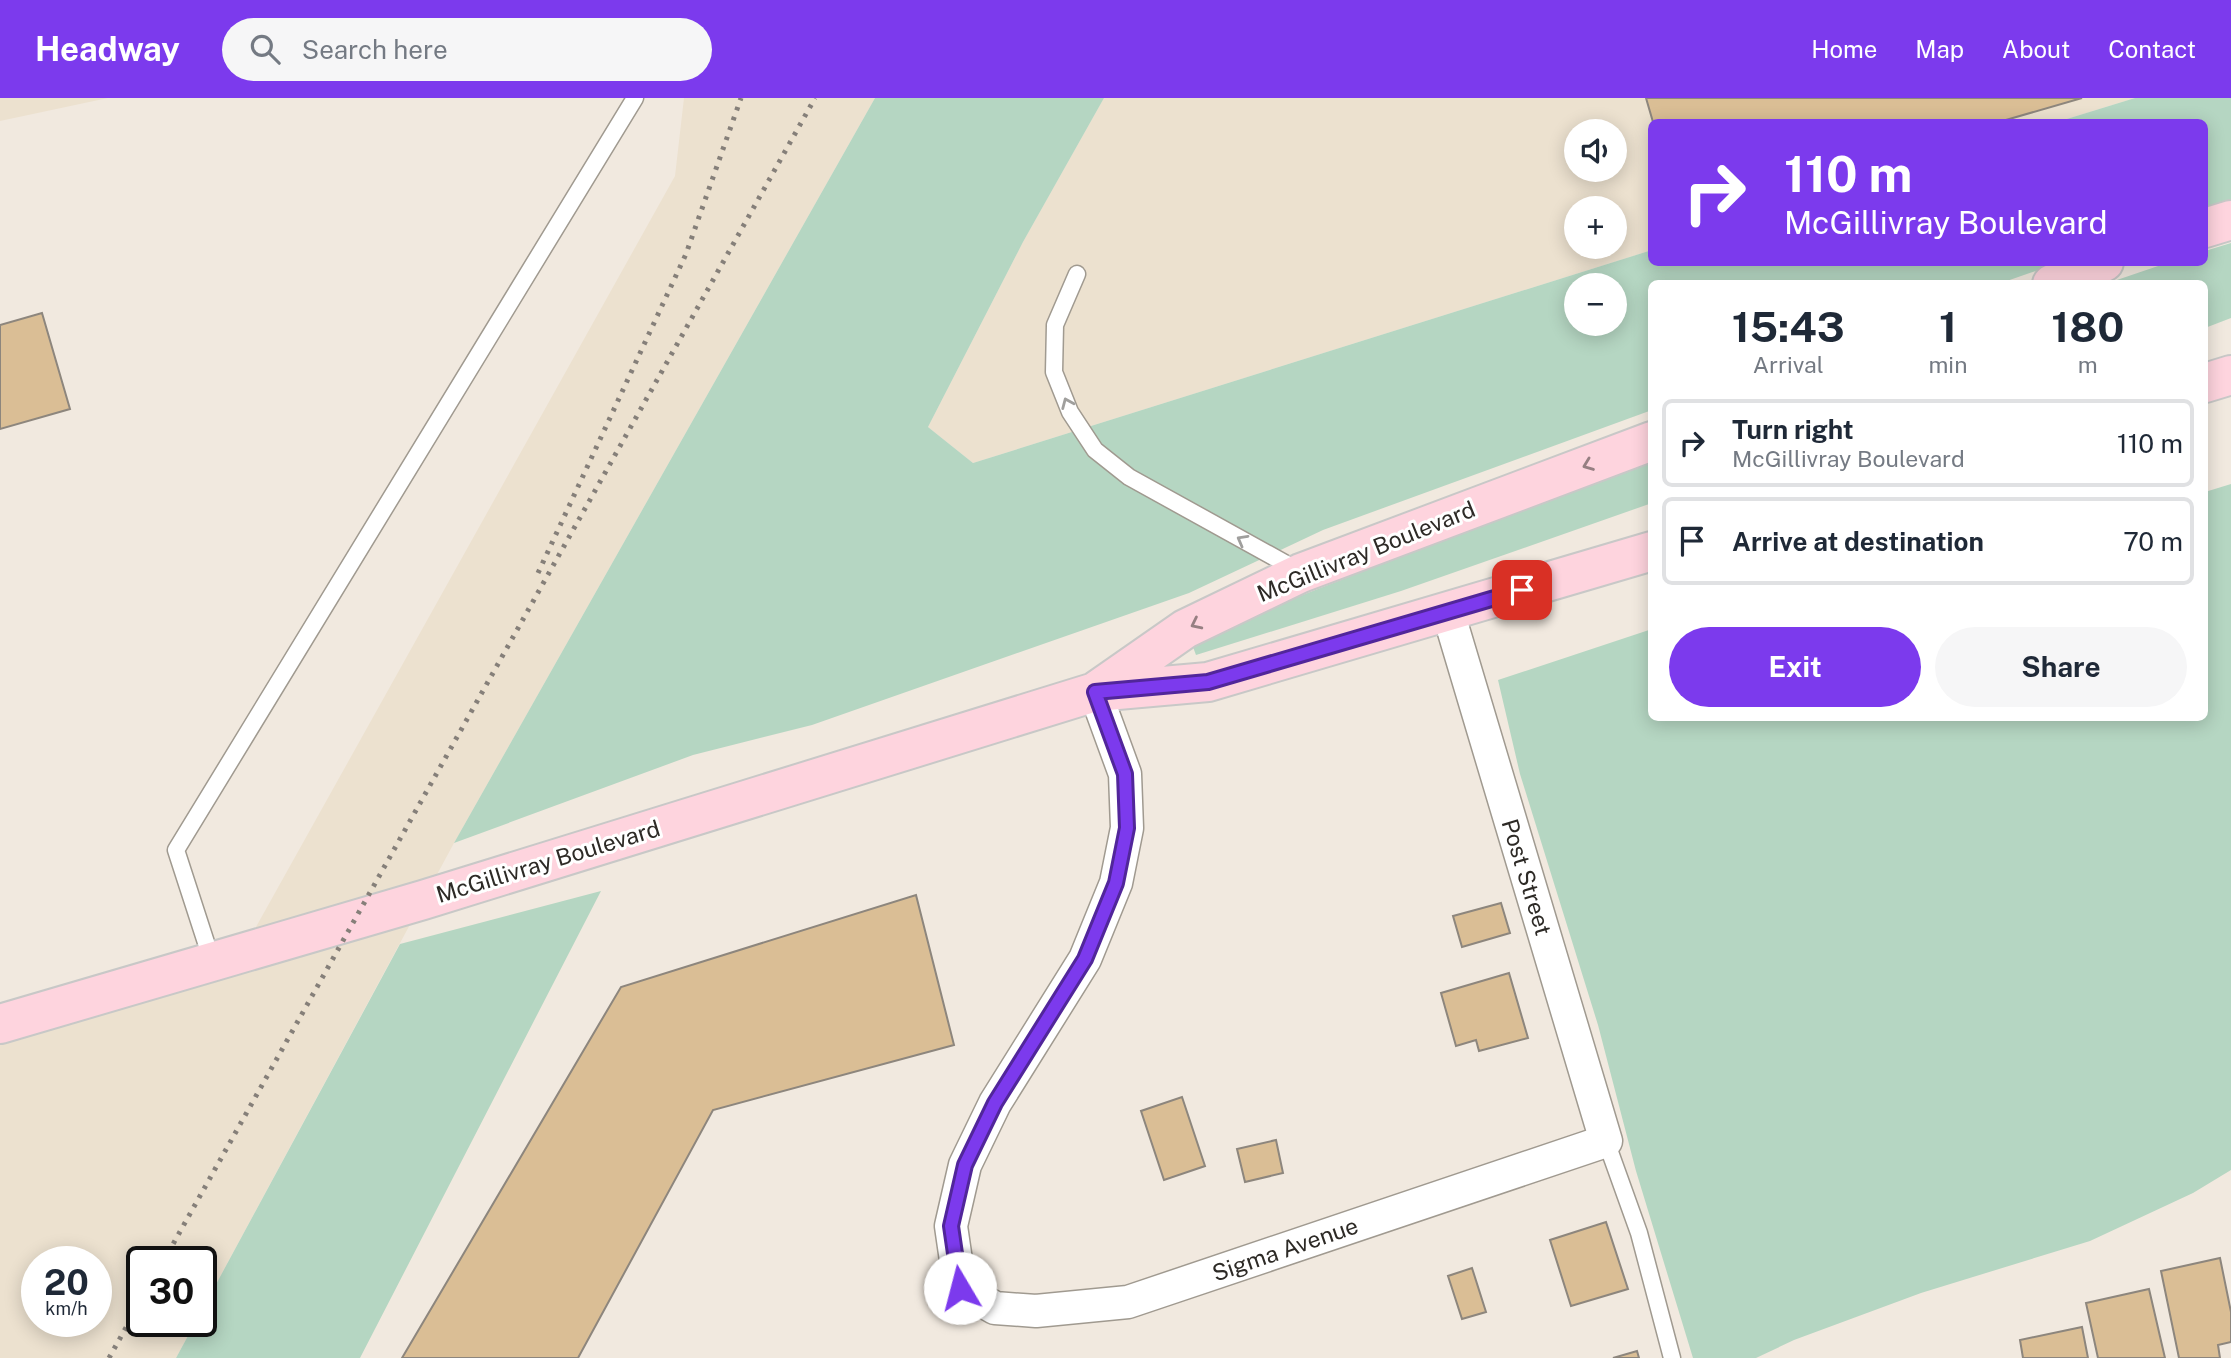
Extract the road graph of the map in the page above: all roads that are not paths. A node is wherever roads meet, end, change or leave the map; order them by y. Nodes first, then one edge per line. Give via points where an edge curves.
1 (635, 98) edge
2 (2231, 220) edge
3 (2208, 227) edge
4 (2095, 266) edge
5 (1077, 274) dead end
6 (2061, 280) edge
7 (2231, 375) edge
8 (2208, 382) edge
9 (1648, 443) edge
10 (1648, 552) edge
11 (1301, 573) junction
12 (1448, 612) junction
13 (1095, 692) junction
14 (212, 961) junction
15 (0, 1024) edge
16 (1606, 1141) junction
17 (1672, 1358) edge

1 - 14 lane via 176,850
2 - 3 main road
4 - 6 main road
11 -> 5 lane via 1129,477 1096,450 1070,412 1054,372 1055,325
7 - 8 main road
9 -> 11 main road, McGillivray Boulevard
10 - 12 main road, McGillivray Boulevard
11 -> 13 main road, McGillivray Boulevard via 1185,629
12 - 13 main road, McGillivray Boulevard via 1208,682
12 - 16 street, Post Street
13 - 14 main road, McGillivray Boulevard
13 - 16 street, Sigma Avenue via 1125,774 1127,828 1116,883 1085,959 995,1103 965,1165 951,1226 960,1288 995,1308 1036,1311 1128,1302
14 - 15 main road, McGillivray Boulevard
16 - 17 lane via 1639,1233

